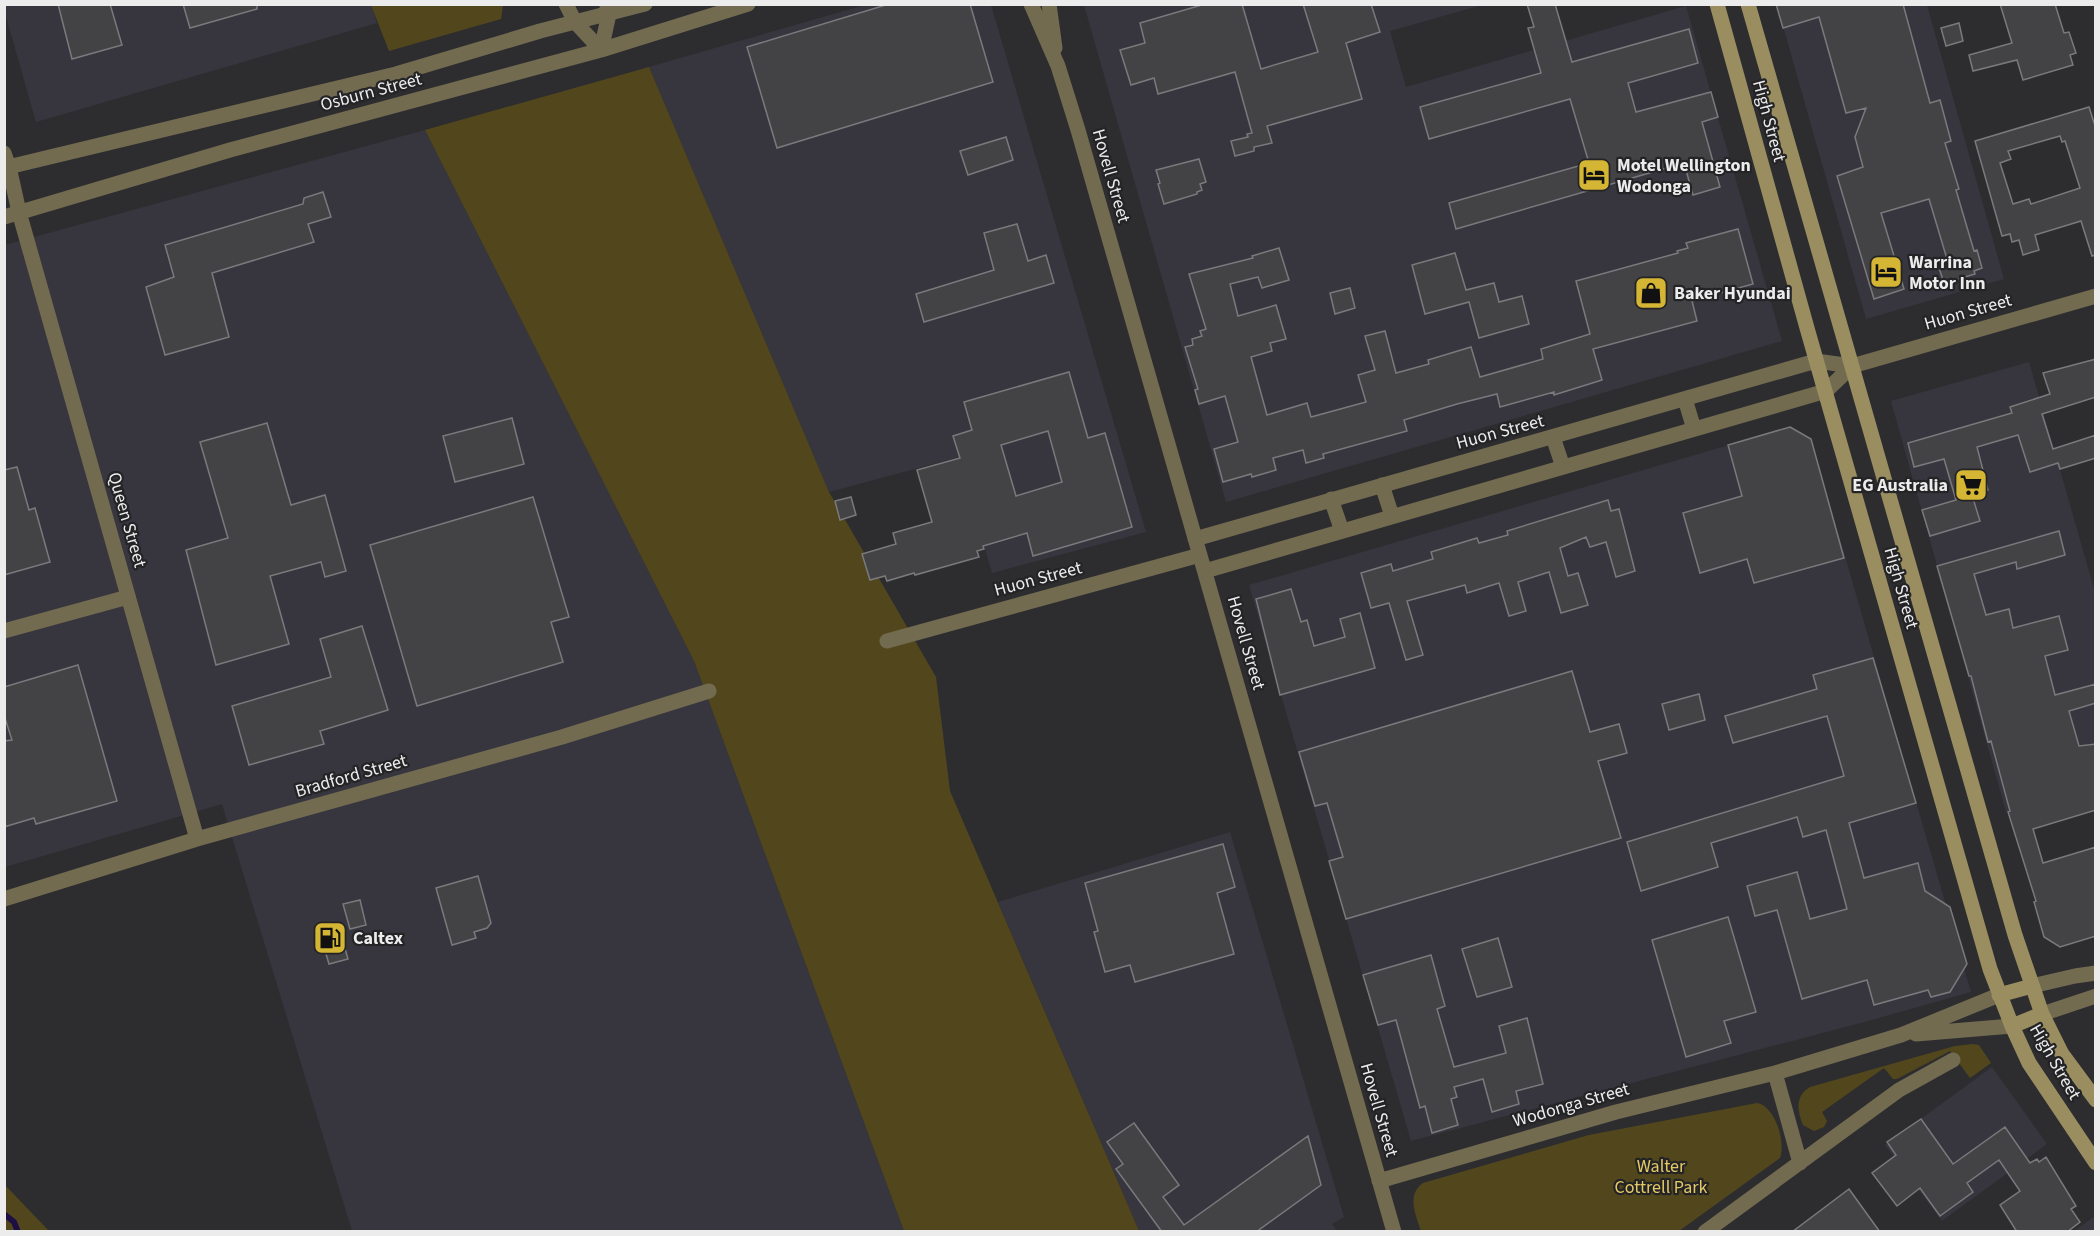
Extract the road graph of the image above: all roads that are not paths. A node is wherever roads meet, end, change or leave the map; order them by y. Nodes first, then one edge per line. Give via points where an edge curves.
1 (566, 4) edge
2 (645, 4) edge
3 (748, 4) edge
4 (1031, 4) edge
5 (1049, 4) edge
6 (1717, 4) edge
7 (1748, 4) edge
8 (608, 9) edge
9 (574, 22) junction
10 (601, 50) junction
11 (1058, 66) junction
12 (6, 163) edge
13 (12, 215) edge
14 (2096, 296) edge
15 (1816, 361) junction
16 (1852, 366) junction
17 (1826, 391) junction
18 (1685, 399) junction
19 (1694, 429) junction
20 (1553, 437) junction
21 (1563, 467) junction
22 (1382, 485) junction
23 (1331, 500) junction
24 (1392, 516) junction
25 (1342, 531) junction
26 (1195, 539) junction
27 (1200, 555) junction
28 (1205, 571) junction
29 (128, 597) junction
30 (4, 631) edge
31 (887, 641) dead end
32 (708, 691) dead end
33 (197, 838) junction
34 (4, 899) edge
35 (2096, 973) edge
36 (2032, 986) junction
37 (1999, 995) junction
38 (2096, 996) edge
39 (2042, 1014) junction
40 (2012, 1026) junction
41 (1901, 1035) junction
42 (1953, 1060) dead end
43 (1775, 1073) junction
44 (2096, 1100) edge
45 (1800, 1163) junction
46 (2096, 1163) edge
47 (1379, 1181) junction
48 (1716, 1228) edge
49 (1394, 1232) edge

1 - 9 street
2 - 8 street, Osburn Street
3 - 10 street, Osburn Street
4 - 11 street, Hovell Street
5 - 11 street, Hovell Street
6 - 15 main road, High Street
7 - 16 main road, High Street
8 - 9 street, Osburn Street
8 - 10 street
9 - 10 street
9 - 12 street, Osburn Street via 396,75
10 - 13 street, Osburn Street via 230,150
11 - 26 street, Hovell Street
12 - 13 street, Queen Street
13 - 29 street, Queen Street
14 - 16 street, Huon Street
15 - 16 street
15 - 17 main road, High Street
15 - 18 street, Huon Street
16 - 17 street
16 - 36 main road, High Street
17 - 19 street
17 - 37 main road, High Street
18 - 19 street
18 - 20 street, Huon Street
19 - 21 street
20 - 21 street
20 - 22 street, Huon Street
21 - 24 street
22 - 23 street, Huon Street
22 - 24 street
23 - 25 street
23 - 26 street, Huon Street
24 - 25 street
25 - 28 street
26 - 27 street, Hovell Street
27 - 28 street, Hovell Street
27 - 31 street, Huon Street
28 - 47 street, Hovell Street
29 - 30 street
29 - 33 street, Queen Street
32 - 33 street, Bradford Street via 562,737
33 - 34 street, Bradford Street
35 - 36 street
36 - 37 main road
36 - 39 main road, High Street
37 - 40 main road, High Street
37 - 41 street, Wodonga Street
38 - 39 street
39 - 40 main road
39 - 44 main road, High Street via 2062,1054
40 - 41 street, Wodonga Street
40 - 46 main road, High Street via 2030,1064
41 - 43 street, Wodonga Street
42 - 45 street via 1899,1090
43 - 45 street
43 - 47 street, Wodonga Street via 1616,1112
45 - 48 street
47 - 49 street, Hovell Street

